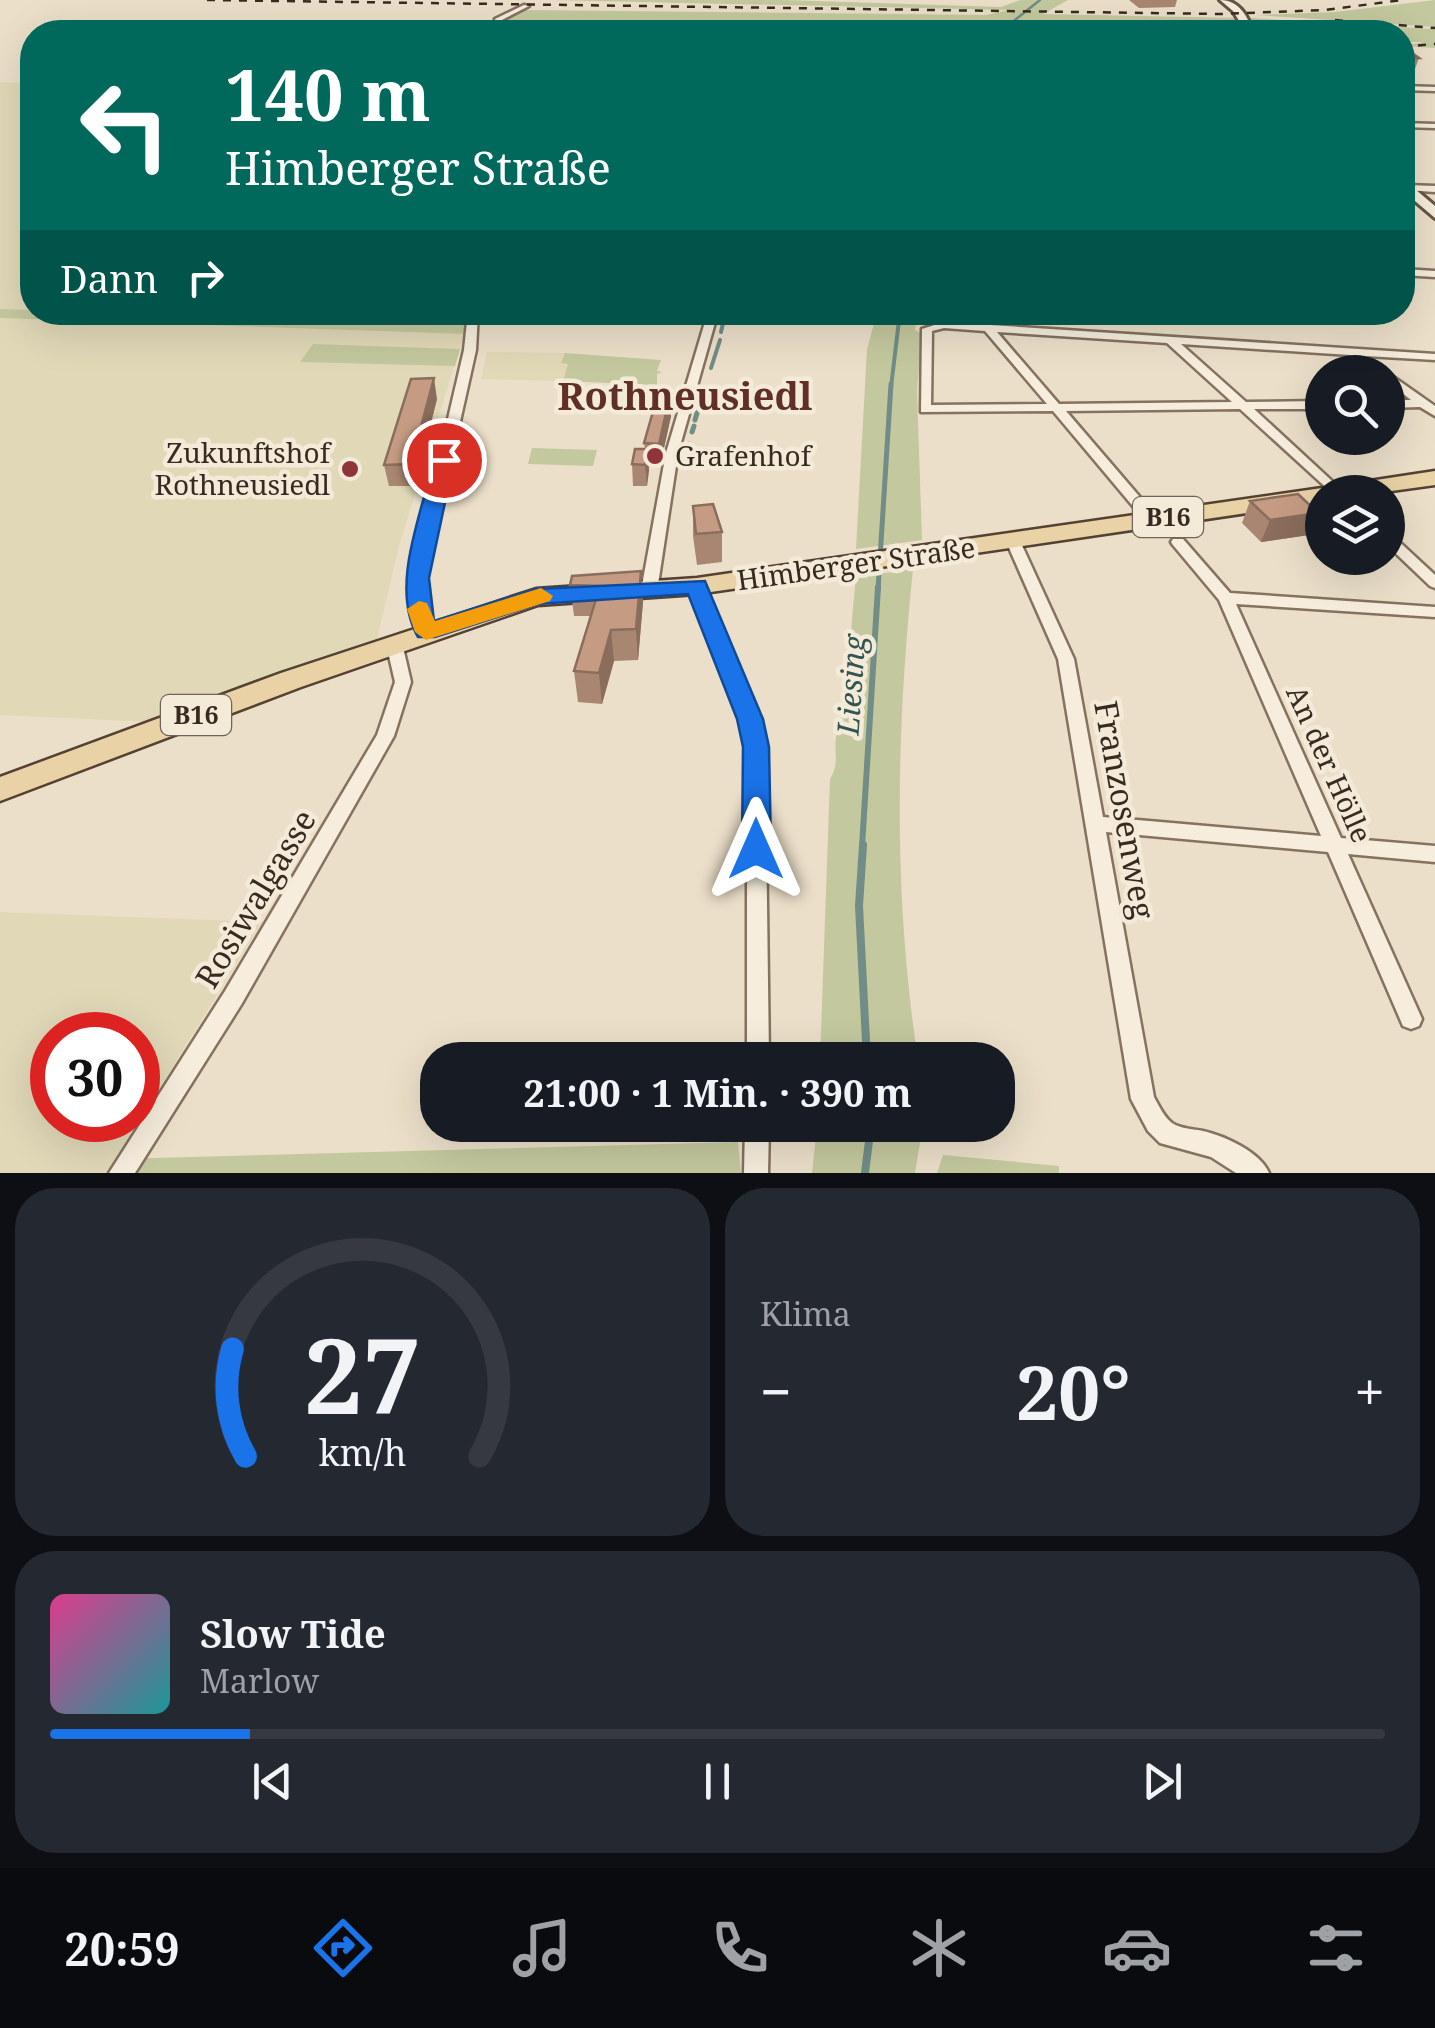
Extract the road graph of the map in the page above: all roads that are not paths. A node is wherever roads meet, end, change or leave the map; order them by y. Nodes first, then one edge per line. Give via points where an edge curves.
1 (1224, 0) edge
2 (526, 6) dead end
3 (497, 20) edge
4 (1244, 20) edge
5 (1415, 195) edge
6 (1435, 214) edge
7 (472, 325) edge
8 (709, 325) edge
9 (988, 328) junction
10 (1169, 340) junction
11 (1352, 352) junction
12 (1356, 355) edge
13 (1435, 357) edge
14 (1405, 390) edge
15 (1423, 403) junction
16 (1405, 404) edge
17 (1305, 405) edge
18 (1242, 406) junction
19 (1056, 408) junction
20 (1435, 412) edge
21 (1321, 475) edge
22 (1435, 478) edge
23 (1405, 482) edge
24 (1305, 498) edge
25 (1152, 520) junction
26 (1013, 541) junction
27 (1178, 542) dead end
28 (1405, 555) edge
29 (1435, 583) edge
30 (649, 586) junction
31 (697, 586) junction
32 (1226, 598) junction
33 (1435, 612) edge
34 (426, 632) junction
35 (394, 643) junction
36 (0, 790) edge
37 (1097, 824) junction
38 (1334, 844) junction
39 (1435, 854) edge
40 (1412, 1019) dead end
41 (758, 1042) edge
42 (757, 1142) edge
43 (121, 1173) edge
44 (756, 1173) edge
45 (1257, 1173) edge

1 - 4 main road
2 - 3 street
5 - 6 main road
7 - 34 street via 418,578
8 - 30 street via 681,414
9 - 10 street
9 - 19 street
9 - 19 street via 929,327 925,408
10 - 11 street
10 - 18 street
11 - 12 street
11 - 13 street
14 - 15 street
15 - 16 street
15 - 20 street
17 - 18 street
18 - 19 street
18 - 21 street
19 - 25 street
22 - 23 main road
24 - 25 main road, Himberger Straße / B16
25 - 26 main road, Himberger Straße / B16
26 - 31 main road, Himberger Straße / B16
26 - 37 street, Franzosenweg via 1066,659
27 - 32 street, An der Hölle
28 - 29 street
30 - 31 main road, Himberger Straße / B16
30 - 34 main road, Himberger Straße / B16 via 536,596
31 - 41 street via 756,747
32 - 33 street
32 - 38 street, An der Hölle
34 - 35 main road, Himberger Straße / B16
35 - 36 main road, Himberger Straße / B16
35 - 43 street, Rosiwalgasse via 404,682 384,736 242,982
37 - 38 street
37 - 45 street, Franzosenweg via 1143,1099 1153,1121 1174,1141 1212,1144
38 - 39 street
38 - 40 street, An der Hölle
42 - 44 street

